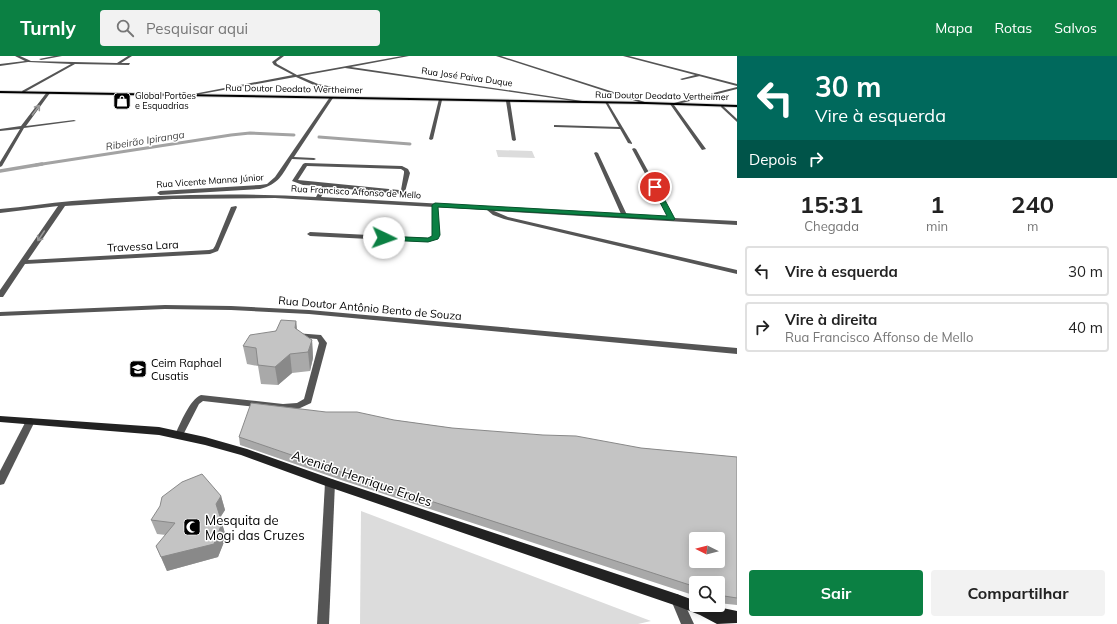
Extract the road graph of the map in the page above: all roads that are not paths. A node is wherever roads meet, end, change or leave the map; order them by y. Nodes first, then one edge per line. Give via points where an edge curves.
1 (17, 56) edge
2 (60, 56) edge
3 (130, 56) edge
4 (282, 56) edge
5 (377, 56) edge
6 (407, 56) edge
7 (498, 56) edge
8 (502, 56) edge
9 (625, 56) edge
10 (386, 60) junction
11 (26, 61) junction
12 (74, 63) junction
13 (117, 64) junction
14 (130, 64) dead end
15 (0, 65) edge
16 (344, 67) junction
17 (698, 75) junction
18 (297, 76) junction
19 (682, 79) dead end
20 (737, 86) edge
21 (229, 88) junction
22 (341, 89) dead end
23 (0, 92) edge
24 (23, 92) junction
25 (48, 93) junction
26 (190, 95) junction
27 (227, 96) junction
28 (331, 98) junction
29 (440, 100) junction
30 (508, 101) junction
31 (587, 102) junction
32 (606, 103) junction
33 (646, 103) junction
34 (672, 104) junction
35 (722, 106) junction
36 (737, 106) edge
37 (74, 121) dead end
38 (737, 121) edge
39 (555, 126) dead end
40 (23, 127) junction
41 (620, 128) junction
42 (0, 130) edge
43 (431, 139) dead end
44 (514, 140) dead end
45 (630, 143) dead end
46 (634, 149) dead end
47 (704, 149) dead end
48 (596, 154) dead end
49 (291, 158) junction
50 (410, 165) dead end
51 (0, 166) edge
52 (326, 185) junction
53 (318, 199) junction
54 (67, 204) junction
55 (435, 205) junction
56 (234, 207) dead end
57 (488, 208) junction
58 (0, 211) edge
59 (625, 216) junction
60 (672, 219) junction
61 (737, 223) edge
62 (310, 234) dead end
63 (24, 262) junction
64 (737, 272) edge
65 (0, 295) edge
66 (0, 314) edge
67 (289, 334) edge
68 (737, 350) edge
69 (0, 419) edge
70 (30, 421) junction
71 (179, 434) junction
72 (0, 481) edge
73 (330, 483) junction
74 (677, 600) junction
75 (689, 604) edge
76 (708, 612) edge
77 (713, 612) edge
78 (737, 617) edge
79 (323, 624) edge
80 (688, 624) edge
81 (730, 624) edge

1 - 11 street
2 - 11 street
3 - 13 street
4 - 18 street via 274,62 276,65
5 - 10 street
6 - 10 street
7 - 8 street
7 - 33 street
9 - 17 street
10 - 16 street
11 - 12 street
11 - 15 street
12 - 13 street
12 - 24 street
13 - 14 street
16 - 18 street
16 - 31 street, Rua José Paiva Duque
17 - 19 lane
17 - 20 street
18 - 21 street
18 - 22 lane via 317,85
20 - 34 street
21 - 26 street
21 - 27 main road via 222,92
23 - 24 main road, Rua Doutor Deodato Wertheimer
24 - 25 main road, Rua Doutor Deodato Wertheimer
25 - 26 main road, Rua Doutor Deodato Wertheimer
40 -> 25 street
26 - 27 main road, Rua Doutor Deodato Wertheimer
27 - 28 main road, Rua Doutor Deodato Wertheimer
28 - 29 main road, Rua Doutor Deodato Wertheimer
28 - 49 street, Rua Vicente Manna Júnior
29 - 30 main road, Rua Doutor Deodato Wertheimer
29 - 43 lane
30 - 31 main road, Rua Doutor Deodato Wertheimer
30 - 44 street
31 - 32 main road, Rua Doutor Deodato Vertheimer
32 - 33 main road, Rua Doutor Deodato Vertheimer
32 - 41 street
33 - 34 main road, Rua Doutor Deodato Vertheimer
34 - 35 main road, Rua Doutor Deodato Vertheimer
34 - 47 street
35 - 36 main road, Rua Doutor Deodato Vertheimer
35 - 38 street
37 - 40 street
39 - 41 lane
40 - 42 street
40 - 51 street
41 - 45 street
46 - 60 street
48 - 59 street
49 - 50 street
49 - 54 street, Rua Vicente Manna Júnior via 274,182 260,187 155,193
52 - 52 street via 295,181 307,163 402,168 407,173 403,191 399,192
52 - 53 street
53 - 54 street, Rua Francisco Affonso de Mello via 239,196
53 - 55 street, Rua Francisco Affonso de Mello
54 - 58 street
54 -> 63 street
55 - 57 street, Rua Francisco Affonso de Mello
55 - 62 lane via 437,235 428,240
56 - 63 street, Travessa Lara via 216,250 210,252
57 - 59 street, Rua Francisco Affonso de Mello
57 - 64 street via 506,218
59 - 60 street, Rua Francisco Affonso de Mello
60 - 61 street, Rua Francisco Affonso de Mello
63 - 65 street
66 - 68 street, Rua Doutor Antônio Bento de Souza via 165,307 231,308 309,312
67 - 71 lane via 319,337 322,343 308,401 298,406 283,407 201,398 196,402
69 - 70 main road, Avenida Henrique Eroles
70 - 71 main road, Avenida Henrique Eroles
70 - 72 street
71 - 73 main road, Avenida Henrique Eroles via 243,452
73 - 74 main road, Avenida Henrique Eroles
73 - 79 street
74 - 75 main road, Avenida Henrique Eroles
74 - 80 street
76 - 81 main road, Avenida Henrique Eroles
77 - 78 main road, Avenida Henrique Eroles

